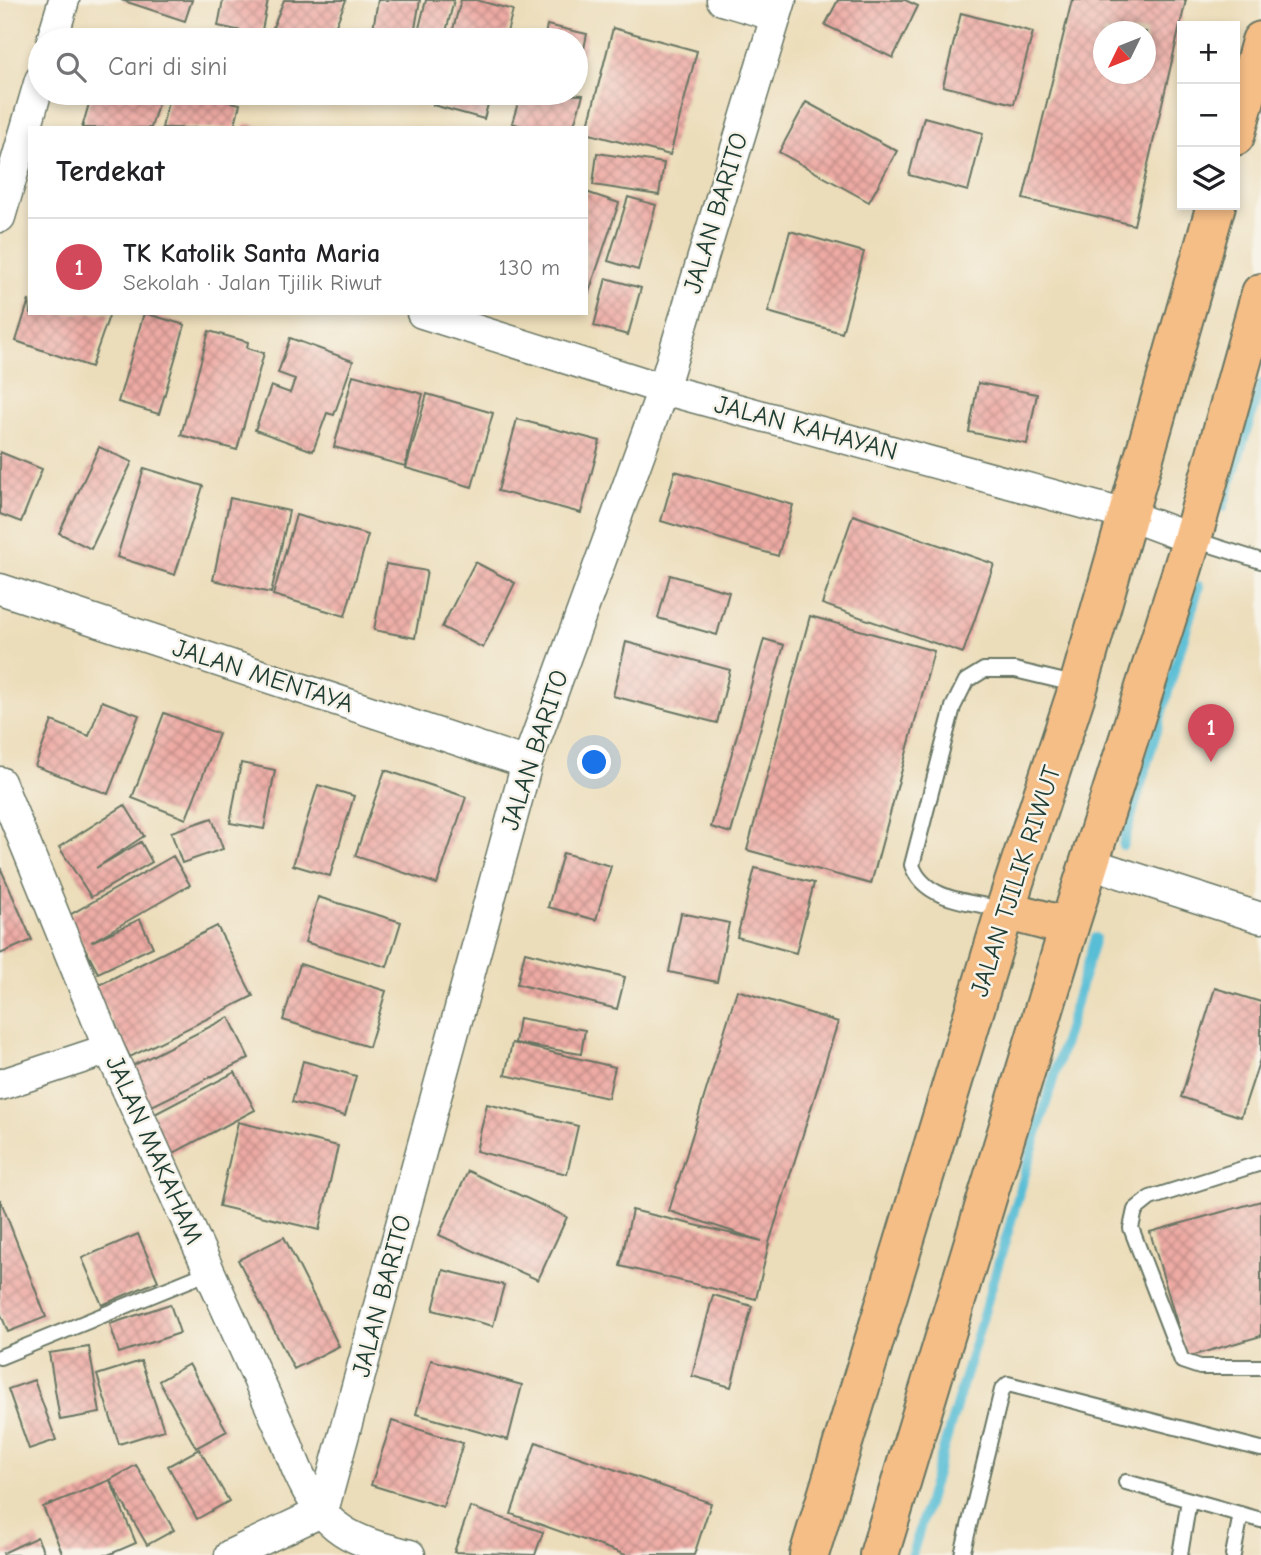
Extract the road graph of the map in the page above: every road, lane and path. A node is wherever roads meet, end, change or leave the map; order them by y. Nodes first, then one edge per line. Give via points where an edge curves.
1 (64, 0) edge
2 (722, 0) edge
3 (778, 8) edge
4 (56, 28) edge
5 (1261, 41) edge
6 (34, 105) edge
7 (1240, 118) edge
8 (28, 126) edge
9 (28, 126) edge
10 (13, 184) edge
11 (1215, 210) edge
12 (0, 217) edge
13 (1260, 299) edge
14 (428, 315) edge
15 (663, 389) junction
16 (1130, 516) junction
17 (1192, 539) junction
18 (1261, 561) edge
19 (0, 589) edge
20 (1079, 685) junction
21 (527, 764) junction
22 (0, 782) edge
23 (1089, 863) junction
24 (1005, 910) junction
25 (1261, 918) edge
26 (1069, 926) junction
27 (109, 1049) junction
28 (0, 1084) edge
29 (1261, 1163) edge
30 (209, 1272) junction
31 (0, 1357) edge
32 (1261, 1367) edge
33 (1261, 1448) edge
34 (1126, 1482) dead end
35 (1189, 1500) junction
36 (323, 1511) junction
37 (1241, 1514) junction
38 (1261, 1520) edge
39 (230, 1555) edge
40 (410, 1555) edge
41 (809, 1555) edge
42 (879, 1555) edge
43 (962, 1555) edge
44 (1180, 1555) edge
45 (1233, 1555) edge

1 - 4 street
2 - 3 street
3 - 15 street, JALAN BARITO
5 - 7 highway
6 - 9 street
8 - 10 street
10 - 12 street
11 - 16 highway, JALAN TJILIK RIWUT
13 - 17 highway
14 - 15 street, JALAN KAHAYAN
15 - 16 street, JALAN KAHAYAN
15 - 21 street, JALAN BARITO
16 - 17 street, JALAN KAHAYAN
16 - 20 highway, JALAN TJILIK RIWUT
17 - 18 lane
17 - 23 highway
19 - 21 street, JALAN MENTAYA
20 - 24 highway, JALAN TJILIK RIWUT
20 - 24 lane via 1015,670 985,670 966,681 953,708 912,865 924,886 941,895
21 - 36 street, JALAN BARITO
22 - 27 street, JALAN MAKAHAM
23 - 25 street
23 - 26 highway
24 - 26 highway
24 - 41 highway, JALAN TJILIK RIWUT
26 - 42 highway
27 - 28 street
27 - 30 street, JALAN MAKAHAM
29 - 32 lane via 1150,1198 1135,1210 1131,1228 1182,1361 1200,1367
30 - 31 lane
30 - 36 street, JALAN MAKAHAM via 300,1479
33 - 43 lane via 1008,1384 1002,1390
34 - 35 lane
35 - 37 lane
35 - 44 lane
36 - 39 street
36 - 40 street, JALAN MAKAHAM via 342,1531
37 - 38 lane
37 - 45 lane

